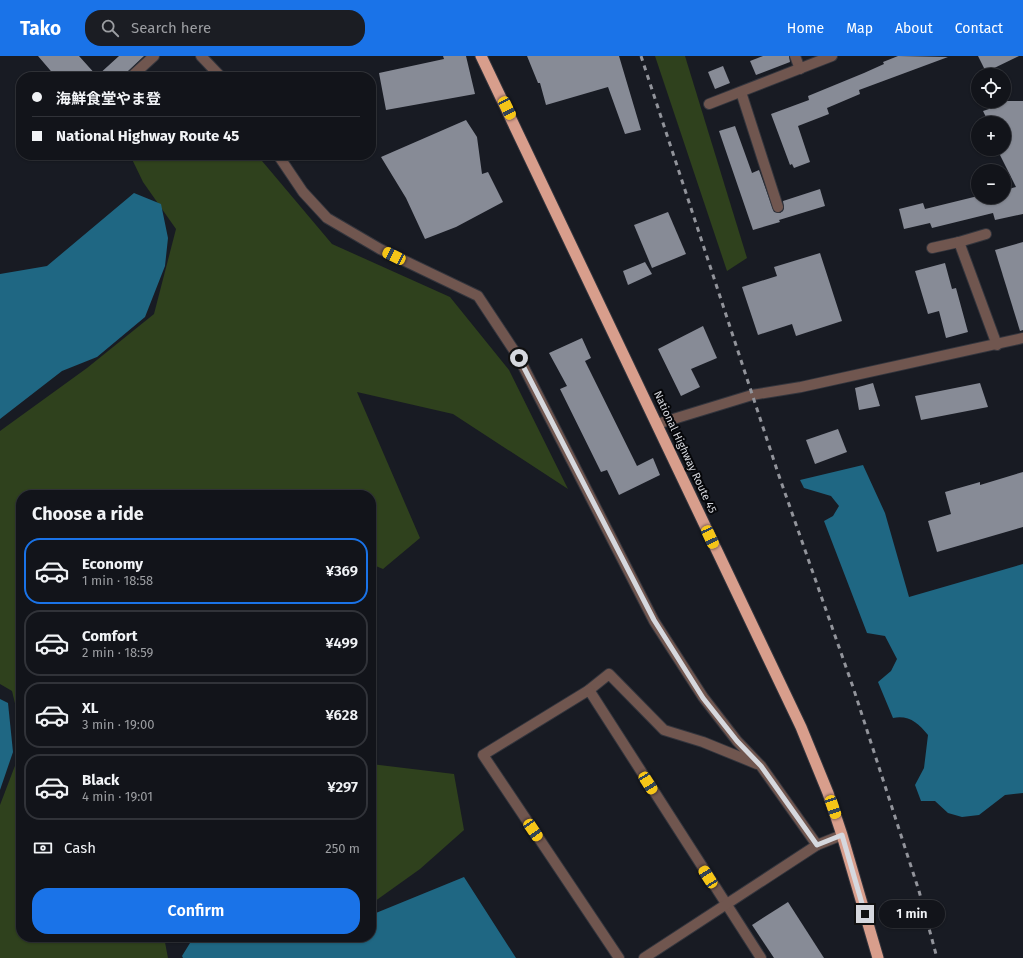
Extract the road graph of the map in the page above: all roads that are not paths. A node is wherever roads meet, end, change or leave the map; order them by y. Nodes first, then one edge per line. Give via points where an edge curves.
1 (154, 56) edge
2 (201, 56) edge
3 (481, 56) edge
4 (795, 56) edge
5 (832, 56) edge
6 (800, 69) junction
7 (136, 72) edge
8 (216, 72) edge
9 (741, 92) junction
10 (709, 104) dead end
11 (281, 160) edge
12 (778, 207) dead end
13 (986, 234) dead end
14 (959, 242) junction
15 (932, 248) dead end
16 (1023, 338) edge
17 (997, 345) junction
18 (657, 424) junction
19 (589, 690) junction
20 (761, 766) junction
21 (842, 835) junction
22 (817, 845) junction
23 (724, 904) junction
24 (619, 958) edge
25 (644, 958) edge
26 (761, 958) edge
27 (878, 958) edge

1 - 7 street
2 - 8 street
3 - 18 highway, National Highway Route 45
4 - 6 street
5 - 6 street
6 - 9 street
9 - 10 street
9 - 12 street
11 - 20 street via 303,192 327,218 380,249 478,296 519,358 654,620 703,698 737,741
13 - 14 street
14 - 15 street
14 - 17 street
16 - 17 street
17 - 18 street via 802,387 752,395
18 - 21 highway, National Highway Route 45 via 801,727
19 - 20 street via 609,674 664,730 703,742
19 - 23 street
19 - 24 street via 483,755
20 - 22 street
21 - 22 street
21 - 27 highway, National Highway Route 45
22 - 23 street
23 - 25 street
23 - 26 street

